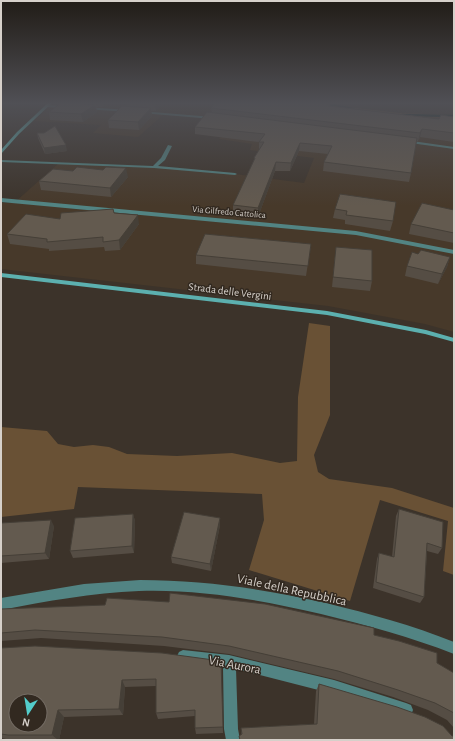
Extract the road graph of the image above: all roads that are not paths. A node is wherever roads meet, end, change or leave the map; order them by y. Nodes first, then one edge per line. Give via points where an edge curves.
1 (15, 137) edge
2 (401, 141) edge
3 (170, 146) dead end
4 (454, 148) edge
5 (1, 153) edge
6 (1, 161) edge
7 (154, 167) junction
8 (235, 174) dead end
9 (1, 200) edge
10 (454, 252) edge
11 (1, 275) edge
12 (454, 340) edge
13 (1, 604) edge
14 (454, 648) edge
15 (171, 654) edge
16 (229, 661) junction
17 (416, 714) edge
18 (233, 740) edge

1 - 5 main road
2 - 4 street
3 - 7 street via 163,159
6 - 7 street
7 - 8 street
9 - 10 street, Via Gilfredo Cattolica via 356,233
11 - 12 main road, Strada delle Vergini via 327,313 426,332
13 - 14 street, Viale della Repubblica via 111,587 169,586 225,589 278,597 353,615 425,636
15 - 16 street, Via Aurora
16 - 17 street, Via Aurora via 334,687
16 - 18 street

